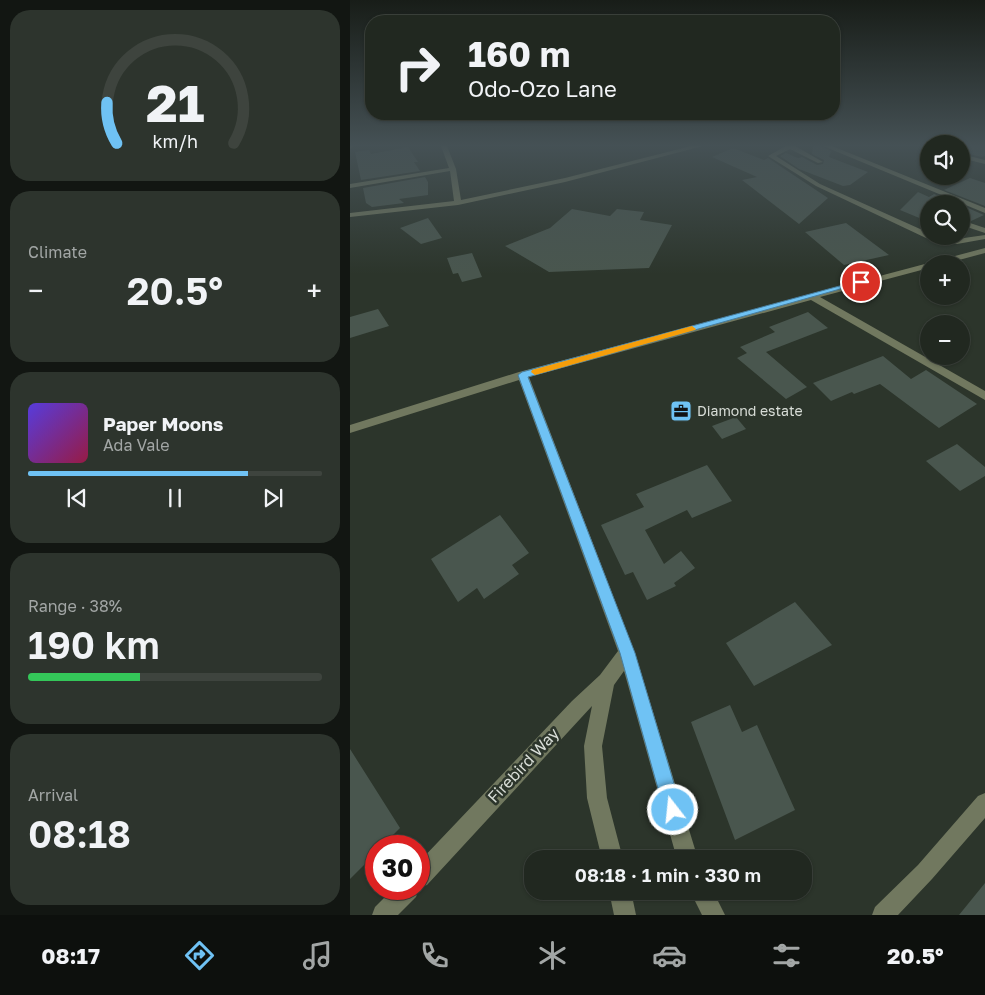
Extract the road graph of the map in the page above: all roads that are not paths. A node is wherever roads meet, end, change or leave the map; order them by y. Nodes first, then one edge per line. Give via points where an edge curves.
1 (456, 189) edge
2 (525, 189) edge
3 (826, 189) edge
4 (930, 189) edge
5 (458, 203) junction
6 (985, 211) edge
7 (350, 215) edge
8 (970, 225) edge
9 (985, 231) edge
10 (920, 232) edge
11 (985, 237) edge
12 (970, 241) edge
13 (985, 250) edge
14 (967, 255) edge
15 (920, 267) edge
16 (811, 296) junction
17 (522, 375) junction
18 (985, 396) edge
19 (350, 429) edge
20 (628, 653) junction
21 (606, 681) junction
22 (985, 803) edge
23 (611, 850) edge
24 (685, 850) edge
25 (430, 865) edge
26 (397, 900) edge
27 (622, 900) edge
28 (706, 900) edge
29 (383, 915) edge
30 (625, 915) edge
31 (714, 915) edge
32 (883, 915) edge

1 - 5 street
2 - 5 street
3 - 10 street
4 - 6 street
5 - 7 street
8 - 9 street
11 - 12 street
13 - 14 street
15 - 16 street
16 - 17 street
16 - 18 street
17 - 19 street
17 - 20 street
20 - 21 street, Firebird Way
20 - 24 street
21 - 23 street via 592,746 597,798
21 - 25 street, Firebird Way
22 - 32 street
26 - 29 street
27 - 30 street
28 - 31 street

